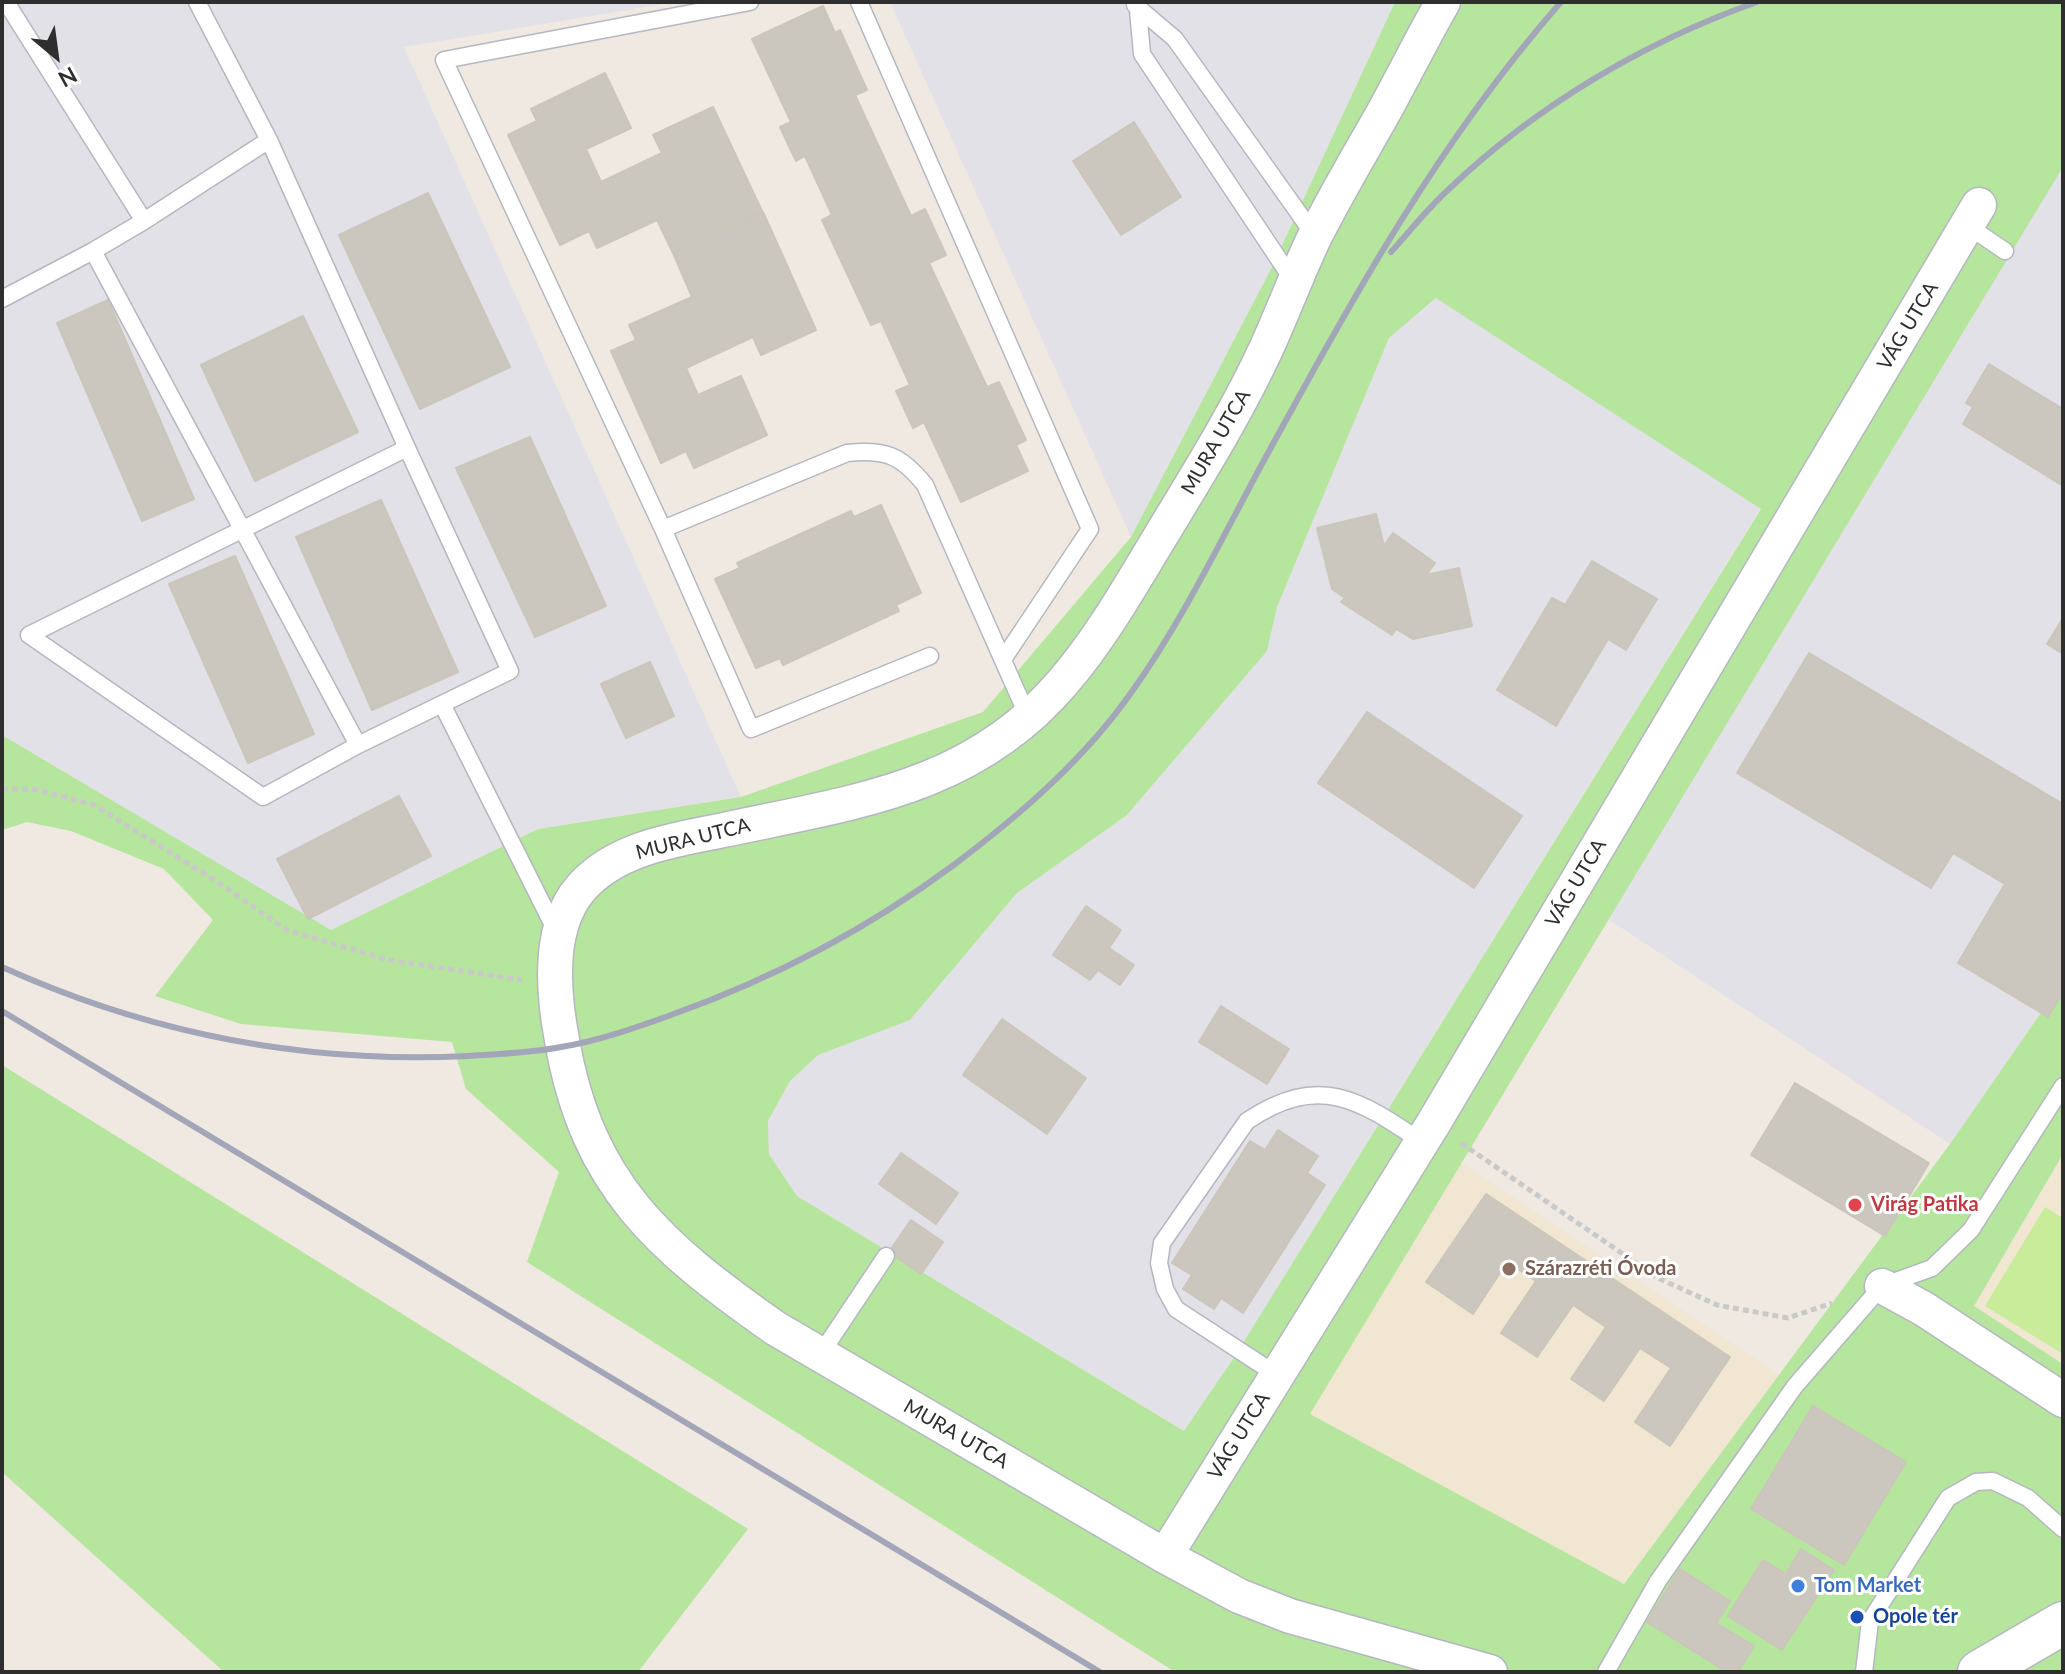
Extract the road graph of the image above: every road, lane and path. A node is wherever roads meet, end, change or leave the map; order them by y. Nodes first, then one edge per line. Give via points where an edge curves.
1 (6, 2) edge
2 (197, 2) edge
3 (750, 2) edge
4 (859, 2) edge
5 (1443, 2) edge
6 (1136, 6) edge
7 (269, 140) junction
8 (1974, 216) joint
9 (144, 221) junction
10 (1315, 236) junction
11 (93, 251) junction
12 (2005, 251) dead end
13 (1294, 282) junction
14 (2, 299) edge
15 (407, 448) junction
16 (242, 528) junction
17 (663, 529) junction
18 (930, 656) dead end
19 (1004, 658) junction
20 (442, 704) junction
21 (1029, 719) junction
22 (358, 745) junction
23 (2, 789) edge
24 (559, 937) junction
25 (555, 985) junction
26 (2063, 1086) edge
27 (1428, 1133) junction
28 (886, 1256) dead end
29 (1882, 1286) junction
30 (820, 1355) junction
31 (1277, 1375) junction
32 (2063, 1400) edge
33 (2063, 1529) edge
34 (1165, 1556) junction
35 (2063, 1623) edge
36 (2001, 1667) edge
37 (1490, 1672) edge
38 (1606, 1672) edge
39 (1864, 1672) edge

1 - 9 lane
2 - 7 lane
3 - 17 lane via 444,60
4 - 19 lane via 1090,529
5 - 10 street, MURA UTCA
6 - 10 lane via 1175,39
6 - 13 lane via 1142,54
7 - 9 lane
7 - 15 lane
8 - 12 lane
8 - 27 street, VÁG UTCA
9 - 11 lane
10 - 13 street, MURA UTCA
11 - 14 lane
11 - 16 lane
13 - 21 street, MURA UTCA via 1230,422 1099,638
15 - 16 lane
15 - 20 lane via 510,671
16 - 22 lane
16 - 22 lane via 29,635 263,797
17 - 18 lane via 751,729
17 - 19 lane via 847,453 871,450 892,455 925,485
19 - 21 lane
20 - 22 lane
20 - 24 lane
21 - 24 street, MURA UTCA via 986,751 923,782 628,854 598,871 578,891
23 - 25 path via 38,790 94,805 287,930 388,960
24 - 25 street, MURA UTCA
25 - 30 street, MURA UTCA via 576,1103 624,1198 684,1262
26 - 29 lane via 1971,1230 1932,1268
27 - 29 path via 1658,1278 1717,1305 1788,1318
27 - 31 street, VÁG UTCA
27 - 31 lane via 1326,1095 1266,1108 1247,1121 1162,1243 1159,1263 1176,1309
28 - 30 lane
29 - 32 street
29 - 38 lane via 1795,1386 1658,1581
30 - 34 street, MURA UTCA
31 - 34 street, VÁG UTCA
33 - 39 lane via 2028,1498 1993,1481 1976,1482 1948,1498 1870,1621
34 - 37 street, MURA UTCA via 1239,1596 1290,1616
35 - 36 street

